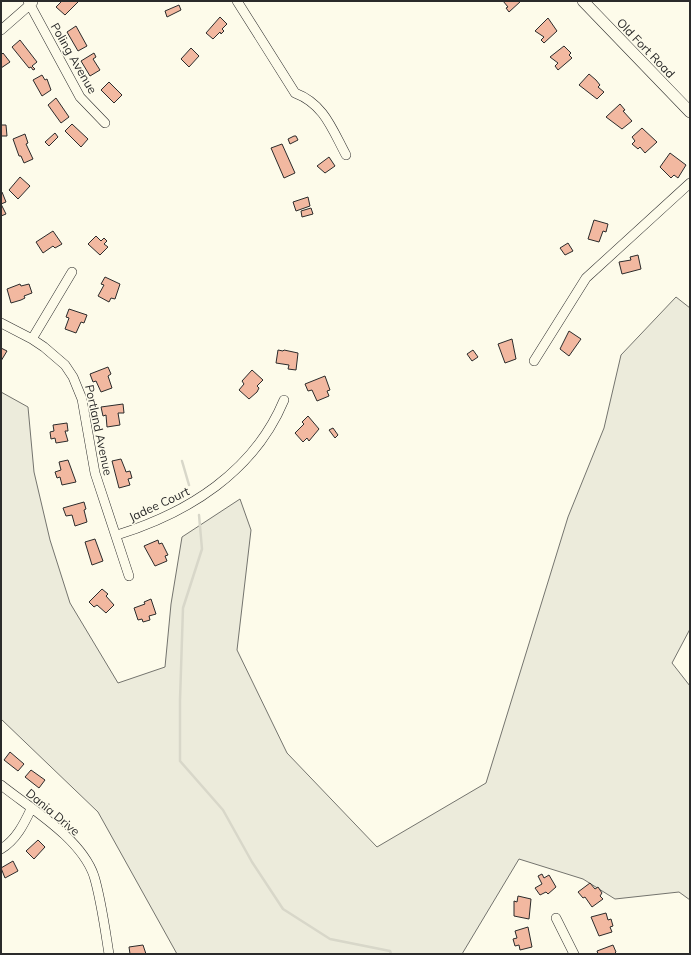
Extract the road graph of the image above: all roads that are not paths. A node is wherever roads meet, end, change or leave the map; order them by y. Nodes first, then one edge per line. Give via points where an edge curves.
1 (237, 1) edge
2 (583, 1) edge
3 (30, 2) edge
4 (1, 30) edge
5 (690, 112) edge
6 (105, 123) dead end
7 (346, 155) dead end
8 (690, 183) edge
9 (72, 272) dead end
10 (1, 323) edge
11 (32, 339) junction
12 (534, 361) dead end
13 (284, 400) dead end
14 (117, 535) junction
15 (129, 576) dead end
16 (1, 785) edge
17 (31, 809) junction
18 (1, 848) edge
19 (556, 918) dead end
20 (109, 954) edge
21 (574, 954) edge

1 - 7 street via 295,93 306,97 319,108
2 - 5 main road, Old Fort Road
3 - 4 street
3 - 6 street, Poling Avenue via 80,97
8 - 12 street via 586,278
9 - 11 street
10 - 11 street, Portland Avenue
11 - 14 street, Portland Avenue via 65,365 77,384 86,416 95,473
13 - 14 street, Jadee Court via 277,416 255,448 222,482 204,496 172,514
14 - 15 street, Portland Avenue
16 - 17 street, Dania Drive
17 - 18 street via 24,825 13,839
17 - 20 street, Dania Drive via 62,832 79,850 93,875
19 - 21 street

